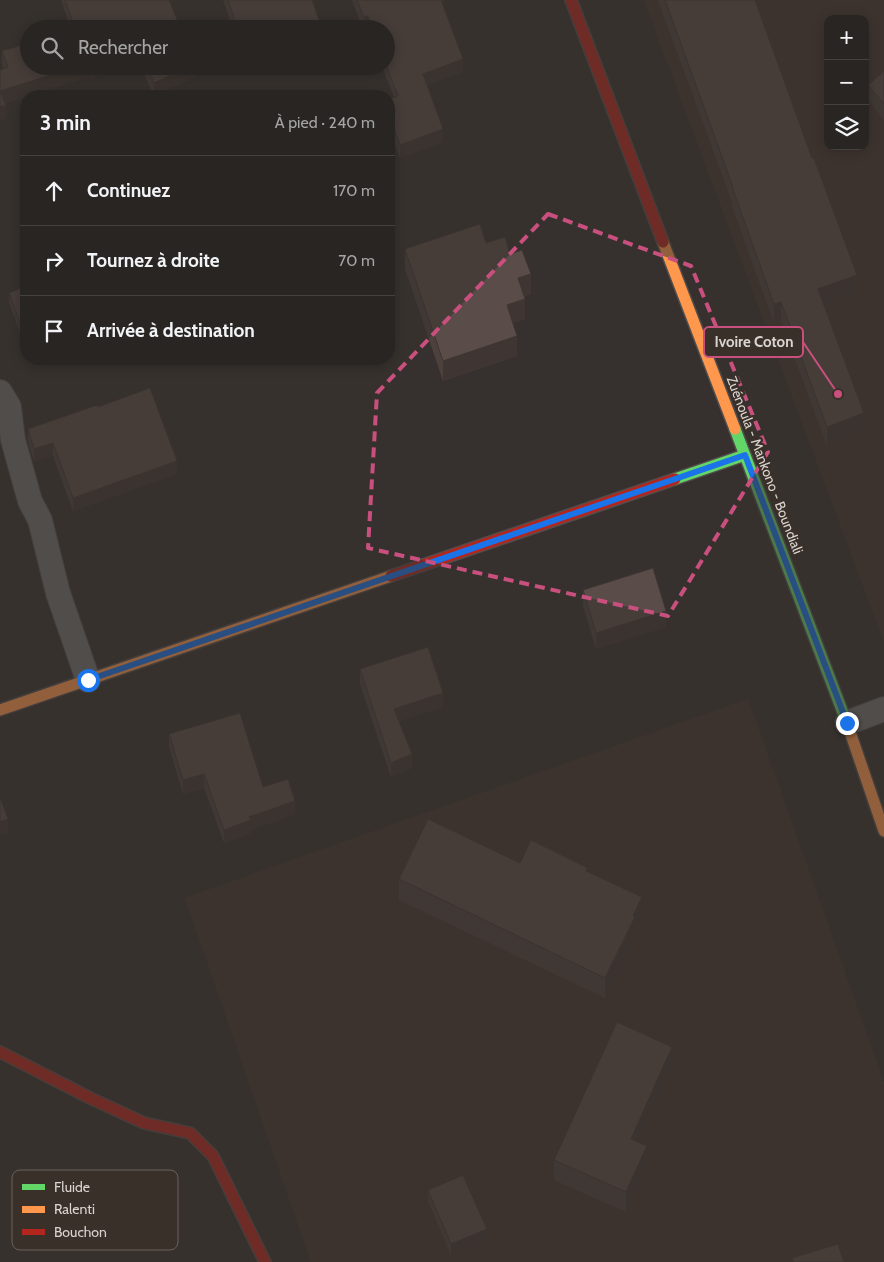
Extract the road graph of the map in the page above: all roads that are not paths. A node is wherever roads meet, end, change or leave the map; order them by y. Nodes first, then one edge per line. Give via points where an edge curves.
1 (571, 0) edge
2 (0, 392) edge
3 (745, 455) junction
4 (88, 680) junction
5 (884, 709) edge
6 (0, 710) edge
7 (847, 723) junction
8 (884, 831) edge
9 (0, 1052) edge
10 (265, 1262) edge

1 - 3 street, Zuénoula - Mankono - Boundiali
2 - 4 street via 9,407 13,440 30,501 40,520 58,593
3 - 4 street
3 - 7 street, Zuénoula - Mankono - Boundiali
4 - 6 street
5 - 7 street
7 - 8 street, Zuénoula - Mankono - Boundiali
9 - 10 street via 144,1122 190,1133 213,1156

